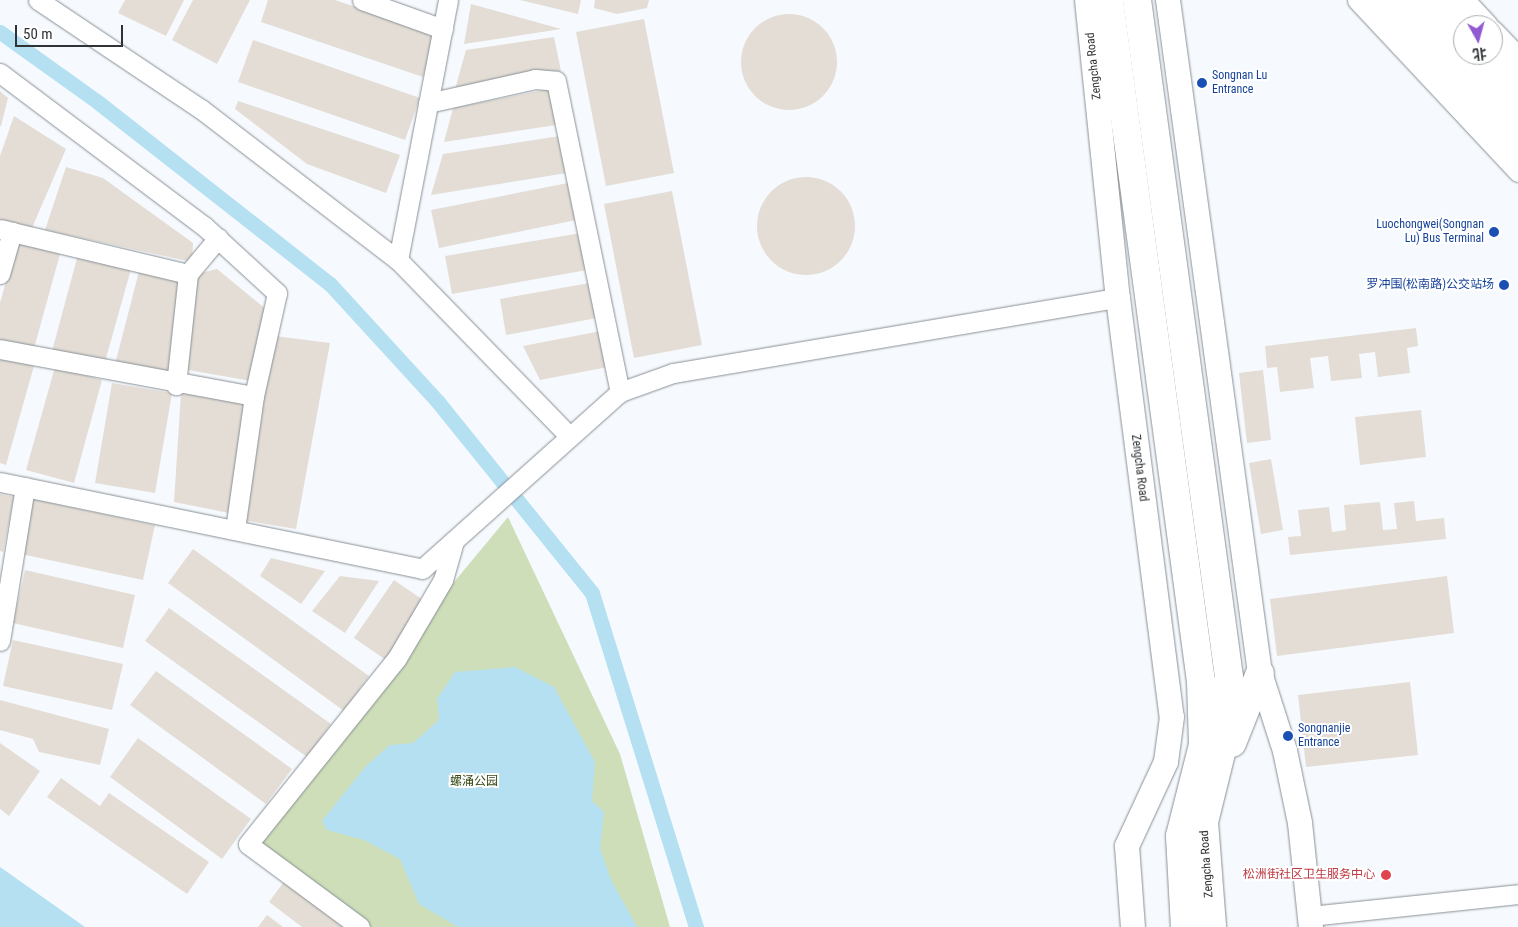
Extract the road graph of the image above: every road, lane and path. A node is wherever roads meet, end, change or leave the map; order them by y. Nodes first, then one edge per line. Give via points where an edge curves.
1 (38, 0) edge
2 (362, 0) edge
3 (448, 0) edge
4 (1087, 0) edge
5 (1109, 0) edge
6 (1137, 0) edge
7 (1168, 0) edge
8 (1357, 0) edge
9 (1373, 0) edge
10 (1400, 0) edge
11 (1422, 0) edge
12 (1444, 0) edge
13 (1464, 0) edge
14 (1379, 12) edge
15 (1458, 15) edge
16 (1478, 15) edge
17 (443, 29) junction
18 (1453, 39) edge
19 (1503, 40) edge
20 (1453, 43) edge
21 (1518, 56) edge
22 (1503, 62) edge
23 (1474, 65) edge
24 (1478, 65) edge
25 (0, 73) edge
26 (1518, 78) edge
27 (1518, 102) edge
28 (428, 103) junction
29 (1518, 124) edge
30 (1518, 147) edge
31 (1518, 172) edge
32 (6, 230) edge
33 (218, 238) junction
34 (398, 260) junction
35 (0, 274) edge
36 (188, 274) junction
37 (1118, 298) junction
38 (0, 349) edge
39 (176, 385) junction
40 (620, 392) junction
41 (254, 396) junction
42 (569, 436) junction
43 (0, 482) edge
44 (25, 487) junction
45 (235, 530) junction
46 (454, 541) junction
47 (0, 641) edge
48 (1260, 673) junction
49 (1212, 787) junction
50 (1182, 816) junction
51 (1518, 894) edge
52 (1310, 922) edge
53 (360, 927) edge
54 (1133, 927) edge
55 (1185, 927) edge
56 (1198, 927) edge
57 (1212, 927) edge

1 - 34 street via 201,109
2 - 17 street
3 - 17 street
4 - 37 main road, Zengcha Road
5 - 50 highway, Zengcha Road via 1201,682 1203,745
6 - 49 highway, Zengcha Road via 1229,677 1229,709
7 - 48 main road
8 - 14 street
9 - 14 street
10 - 20 main road
11 - 18 highway
12 - 15 main road
13 - 16 street
14 - 30 highway
14 - 31 street
17 - 28 street
19 - 21 street
22 - 26 main road
23 - 29 main road
24 - 27 highway
25 - 33 street
28 - 34 street
28 - 40 street via 535,79 556,81
32 - 35 street
32 - 36 street
33 - 36 street
33 - 41 street via 277,294
34 - 42 street
36 - 39 street
37 - 40 street via 672,373
37 - 54 main road, Zengcha Road via 1172,717 1166,762 1127,846
38 - 39 street
39 - 41 street
40 - 42 street
41 - 45 street
42 - 46 street
43 - 44 street
44 - 45 street
44 - 47 street
45 - 46 street via 422,569
46 - 53 street via 443,580 397,658 248,844
48 - 49 highway
48 - 52 main road via 1285,751 1300,823
49 - 57 highway, Zengcha Road via 1204,822 1203,850
50 - 55 highway, Zengcha Road
50 - 56 highway
51 - 52 street

